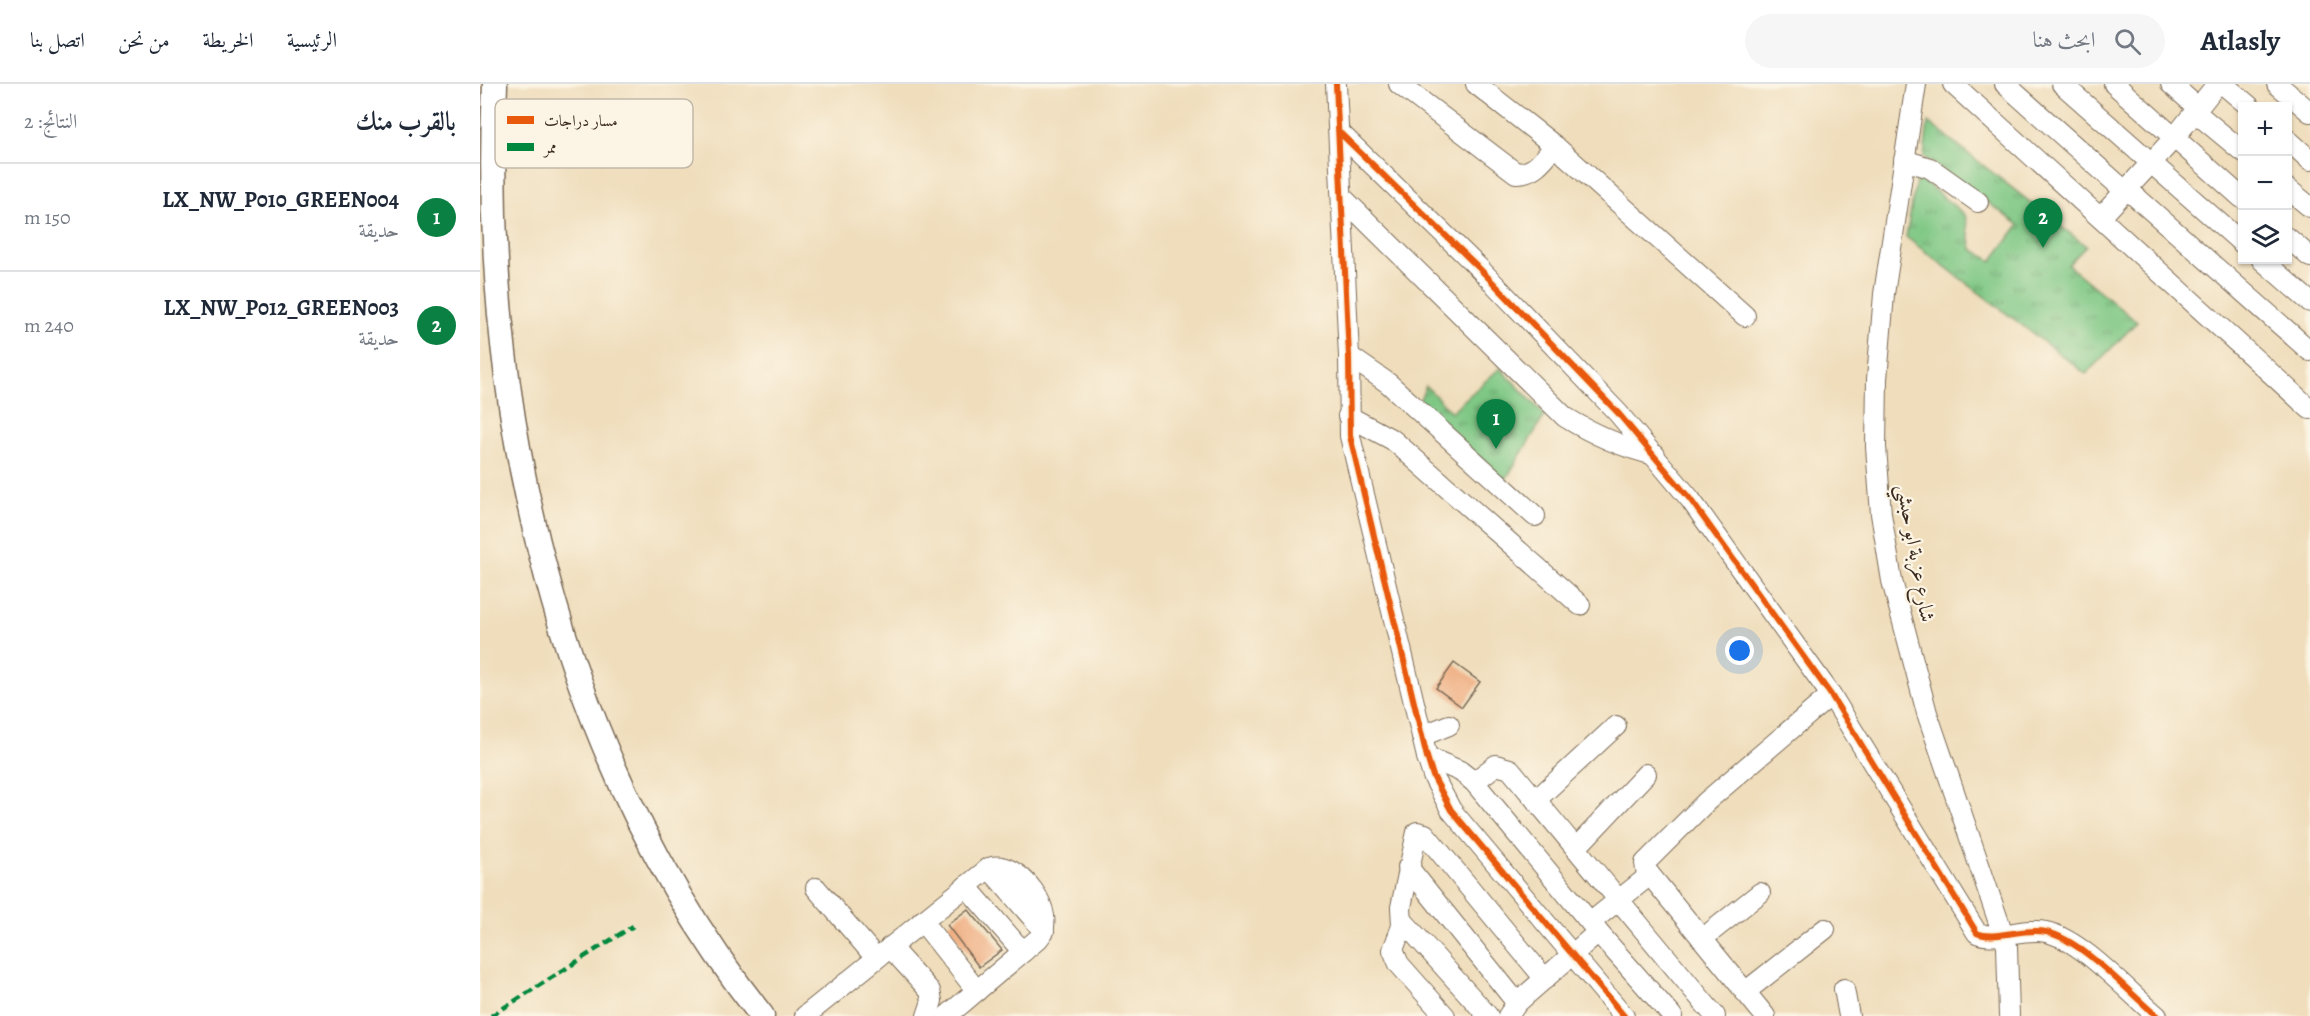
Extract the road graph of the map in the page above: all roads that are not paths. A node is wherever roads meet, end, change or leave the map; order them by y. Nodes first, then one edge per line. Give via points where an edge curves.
1 (495, 84) edge
2 (1399, 84) edge
3 (1476, 84) edge
4 (1916, 84) edge
5 (1953, 84) edge
6 (2005, 84) edge
7 (2062, 84) edge
8 (2114, 84) edge
9 (2170, 84) edge
10 (2217, 84) edge
11 (2223, 84) edge
12 (2277, 84) edge
13 (1333, 86) edge
14 (2244, 102) edge
15 (2197, 110) junction
16 (2310, 112) edge
17 (1339, 132) junction
18 (2175, 137) junction
19 (2292, 144) edge
20 (1555, 146) junction
21 (2238, 147) edge
22 (1904, 160) junction
23 (2310, 160) edge
24 (2152, 162) junction
25 (2126, 190) junction
26 (2292, 192) edge
27 (2238, 194) edge
28 (1342, 197) junction
29 (1978, 202) dead end
30 (2310, 207) edge
31 (2101, 217) junction
32 (2238, 239) edge
33 (2292, 241) edge
34 (2310, 257) edge
35 (2267, 264) edge
36 (2310, 302) edge
37 (1745, 316) dead end
38 (2310, 351) edge
39 (1349, 356) junction
40 (2307, 399) edge
41 (1348, 416) junction
42 (1655, 456) junction
43 (1535, 516) dead end
44 (1580, 604) dead end
45 (1831, 695) junction
46 (1449, 724) dead end
47 (1616, 726) dead end
48 (1422, 736) junction
49 (1427, 757) junction
50 (1646, 774) dead end
51 (1474, 782) junction
52 (1536, 800) junction
53 (1576, 848) junction
54 (1408, 867) junction
55 (1650, 875) junction
56 (977, 877) junction
57 (816, 888) dead end
58 (1760, 893) dead end
59 (1618, 901) junction
60 (922, 921) junction
61 (1403, 921) junction
62 (1595, 927) junction
63 (1825, 929) dead end
64 (2004, 933) junction
65 (1702, 939) junction
66 (1033, 943) junction
67 (883, 953) junction
68 (1572, 954) junction
69 (1545, 979) junction
70 (1844, 989) dead end
71 (977, 991) junction
72 (1745, 992) junction
73 (1512, 1010) edge
74 (762, 1016) edge
75 (805, 1016) edge
76 (927, 1016) edge
77 (947, 1016) edge
78 (1445, 1016) edge
79 (1488, 1016) edge
80 (1624, 1016) edge
81 (1672, 1016) edge
82 (1714, 1016) edge
83 (1764, 1016) edge
84 (1849, 1016) edge
85 (2009, 1016) edge
86 (2157, 1016) edge

1 - 74 main road via 486,182 487,313 497,402 533,564 571,680 629,808 696,922
2 - 20 street via 1516,173 1528,173 1537,167
3 - 20 street
4 - 22 street, شارع عزبة ابو حبشي
5 - 31 street
6 - 25 street
7 - 24 street
8 - 18 street
9 - 15 street
10 - 15 street
11 - 14 street
12 - 16 street
13 - 17 street
15 - 18 street
15 - 21 street
17 - 28 street
17 - 42 street via 1478,267
18 - 24 street
18 - 27 street
19 - 23 street
20 - 37 street
22 - 29 street via 1930,168
22 - 64 street, شارع عزبة ابو حبشي via 1884,294 1877,379 1876,447 1881,514 1892,581 1927,713
24 - 25 street
24 - 32 street
25 - 31 street
25 - 38 street
26 - 30 street
28 - 39 street
28 - 42 street via 1565,417 1613,443
31 - 40 street
33 - 34 street
35 - 36 street
39 - 41 street
39 - 43 street via 1388,383
41 - 44 street via 1393,440
41 - 48 street via 1352,455
42 - 45 street
45 - 55 street via 1759,754 1648,857 1645,863
45 - 64 street via 1972,927 1983,935
46 - 48 street
47 - 52 street
48 - 49 street
49 - 51 street via 1460,771
49 - 68 street via 1432,776 1451,810
50 - 53 street
51 - 52 street via 1489,768 1504,765
51 - 62 street
52 - 53 street
53 - 59 street
54 - 61 street via 1401,907
54 - 69 street via 1414,836 1422,831
54 - 73 street
55 - 59 street
55 - 65 street
56 - 60 street
56 - 66 street
56 - 66 street via 1005,866 1019,875 1043,907 1047,921
57 - 67 street
58 - 65 street
59 - 62 street
59 - 82 street
60 - 67 street
60 - 71 street
61 - 78 street via 1394,942 1395,958
61 - 79 street
62 - 68 street
62 - 81 street
63 - 72 street
64 - 85 street, شارع عزبة ابو حبشي via 2009,959
64 - 86 street via 2047,932 2068,940
65 - 72 street
66 - 71 street
67 - 75 street
67 - 76 street via 930,991 932,1001
68 - 69 street
68 - 80 street
69 - 73 street
70 - 84 street
71 - 77 street
72 - 83 street

